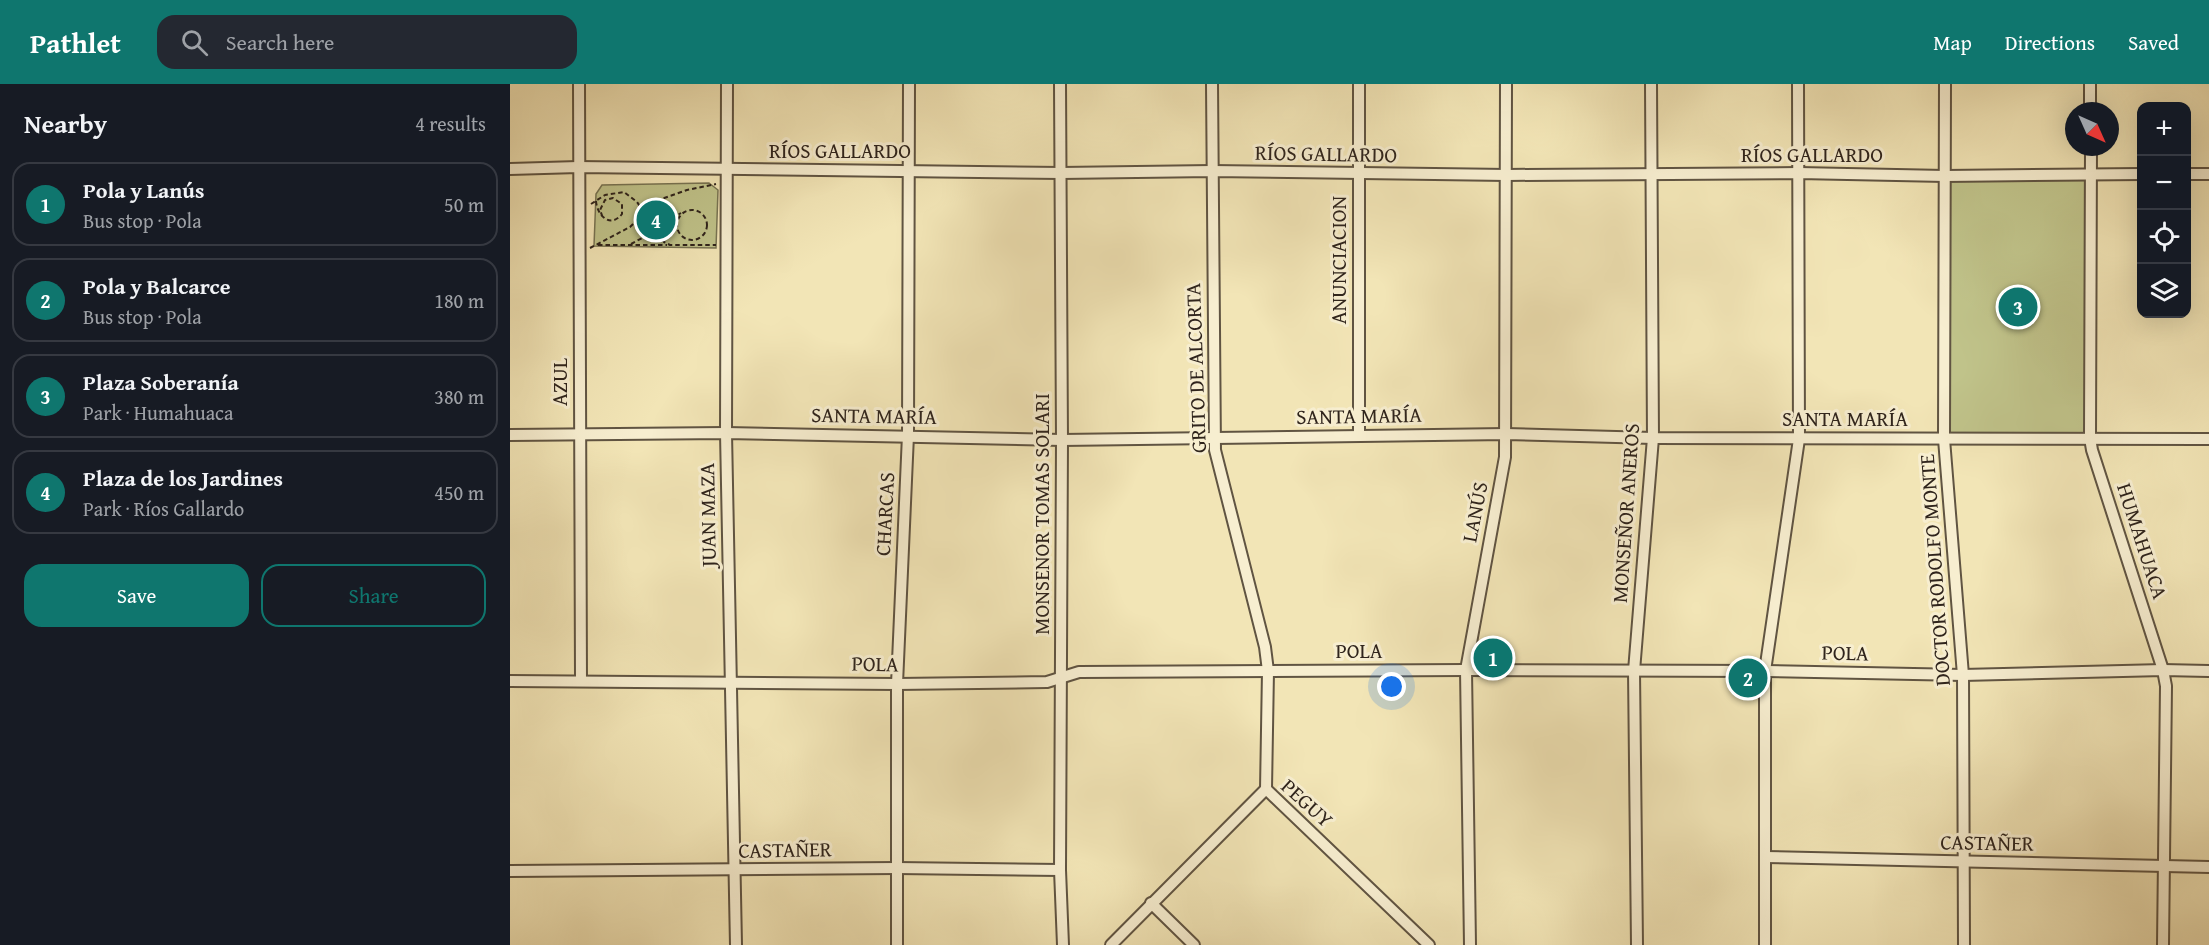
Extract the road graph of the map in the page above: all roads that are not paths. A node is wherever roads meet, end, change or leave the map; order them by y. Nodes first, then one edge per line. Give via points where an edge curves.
1 (579, 84) edge
2 (727, 84) edge
3 (909, 84) edge
4 (1060, 84) edge
5 (1212, 84) edge
6 (1359, 84) edge
7 (1506, 84) edge
8 (1651, 84) edge
9 (1798, 84) edge
10 (1945, 84) edge
11 (2090, 84) edge
12 (2090, 102) edge
13 (2091, 156) edge
14 (578, 167) junction
15 (510, 169) edge
16 (727, 170) junction
17 (909, 171) junction
18 (1212, 171) junction
19 (1061, 173) junction
20 (1799, 173) junction
21 (1358, 174) junction
22 (1651, 174) junction
23 (2091, 174) junction
24 (2137, 174) edge
25 (2191, 174) edge
26 (2209, 174) edge
27 (1507, 175) junction
28 (1945, 176) junction
29 (726, 433) junction
30 (1506, 434) junction
31 (510, 435) edge
32 (579, 435) junction
33 (908, 435) junction
34 (1359, 435) junction
35 (1215, 437) junction
36 (1653, 438) junction
37 (2090, 438) junction
38 (1799, 439) junction
39 (1944, 439) junction
40 (2209, 439) edge
41 (1062, 440) junction
42 (1466, 670) junction
43 (2163, 670) junction
44 (1268, 671) junction
45 (1634, 671) junction
46 (1765, 671) junction
47 (2209, 671) edge
48 (1963, 675) junction
49 (1061, 677) junction
50 (581, 680) junction
51 (510, 681) edge
52 (731, 681) junction
53 (897, 684) junction
54 (1266, 789) junction
55 (1765, 857) junction
56 (1963, 862) junction
57 (2164, 866) junction
58 (2209, 867) edge
59 (897, 868) junction
60 (1060, 870) junction
61 (510, 871) edge
62 (735, 871) junction
63 (1151, 903) junction
64 (736, 945) edge
65 (897, 945) edge
66 (1063, 945) edge
67 (1111, 945) edge
68 (1194, 945) edge
69 (1430, 945) edge
70 (1470, 945) edge
71 (1637, 945) edge
72 (1765, 945) edge
73 (1964, 945) edge
74 (2163, 945) edge

1 - 14 street, AZUL
2 - 16 street, JUAN MAZA
3 - 17 street, CHARCAS
4 - 19 street, MONSENOR TOMAS SOLARI
5 - 18 street, GRITO DE ALCORTA
6 - 21 street, ANUNCIACION
7 - 27 street, LANÚS
8 - 22 street, MONSEÑOR ANEROS
9 - 20 street
10 - 28 street, DOCTOR RODOLFO MONTE
11 - 12 street
13 - 23 street, HUMAHUACA
14 - 15 street, RÍOS GALLARDO
14 - 16 street, RÍOS GALLARDO
14 - 32 street, AZUL
16 - 17 street, RÍOS GALLARDO
16 - 29 street, JUAN MAZA
17 - 19 street, RÍOS GALLARDO
17 - 33 street, CHARCAS
18 - 19 street, RÍOS GALLARDO
18 - 21 street, RÍOS GALLARDO
18 - 35 street, GRITO DE ALCORTA
19 - 41 street, MONSENOR TOMAS SOLARI
20 - 22 street, RÍOS GALLARDO
20 - 28 street, RÍOS GALLARDO
20 - 38 street
21 - 27 street, RÍOS GALLARDO
21 - 34 street, ANUNCIACION
22 - 27 street, RÍOS GALLARDO
22 - 36 street, MONSEÑOR ANEROS
23 - 24 street, RÍOS GALLARDO
23 - 28 street, RÍOS GALLARDO
23 - 37 street, HUMAHUACA
25 - 26 street
27 - 30 street, LANÚS
28 - 39 street, DOCTOR RODOLFO MONTE
29 - 32 street, SANTA MARÍA
29 - 33 street, SANTA MARÍA
29 - 52 street, JUAN MAZA
30 - 34 street, SANTA MARÍA
30 - 36 street, SANTA MARÍA
30 - 42 street, LANÚS
31 - 32 street, SANTA MARÍA
32 - 50 street, AZUL
33 - 41 street, SANTA MARÍA
33 - 53 street, CHARCAS
34 - 35 street, SANTA MARÍA
35 - 41 street, SANTA MARÍA
35 - 44 street, GRITO DE ALCORTA
36 - 38 street, SANTA MARÍA
36 - 45 street, MONSEÑOR ANEROS
37 - 39 street, SANTA MARÍA
37 - 40 street, SANTA MARÍA
37 - 43 street, HUMAHUACA
38 - 39 street, SANTA MARÍA
38 - 46 street
39 - 48 street, DOCTOR RODOLFO MONTE
41 - 49 street, MONSENOR TOMAS SOLARI
42 - 44 street, POLA
42 - 45 street, POLA
42 - 70 street, LANÚS
43 - 47 street, POLA
43 - 48 street, POLA
43 - 57 street, HUMAHUACA
44 - 49 street, POLA via 1079,672
44 - 54 street, GRITO DE ALCORTA
45 - 46 street, POLA
45 - 71 street, MONSEÑOR ANEROS
46 - 48 street, POLA
46 - 55 street
48 - 56 street, DOCTOR RODOLFO MONTE
49 - 53 street, POLA via 1047,682
49 - 60 street, MONSENOR TOMAS SOLARI
50 - 51 street, POLA
50 - 52 street, POLA
52 - 53 street, POLA
52 - 62 street, JUAN MAZA
53 - 59 street, CHARCAS
54 - 63 street, PEGUY
54 - 69 street, PEGUY
55 - 56 street, CASTAÑER
55 - 72 street
56 - 57 street, CASTAÑER
56 - 73 street, DOCTOR RODOLFO MONTE
57 - 58 street, CASTAÑER
57 - 74 street, HUMAHUACA
59 - 60 street, CASTAÑER
59 - 62 street, CASTAÑER
59 - 65 street, CHARCAS
60 - 66 street, MONSENOR TOMAS SOLARI
61 - 62 street, CASTAÑER
62 - 64 street, JUAN MAZA
63 - 67 street, PEGUY
63 - 68 street

